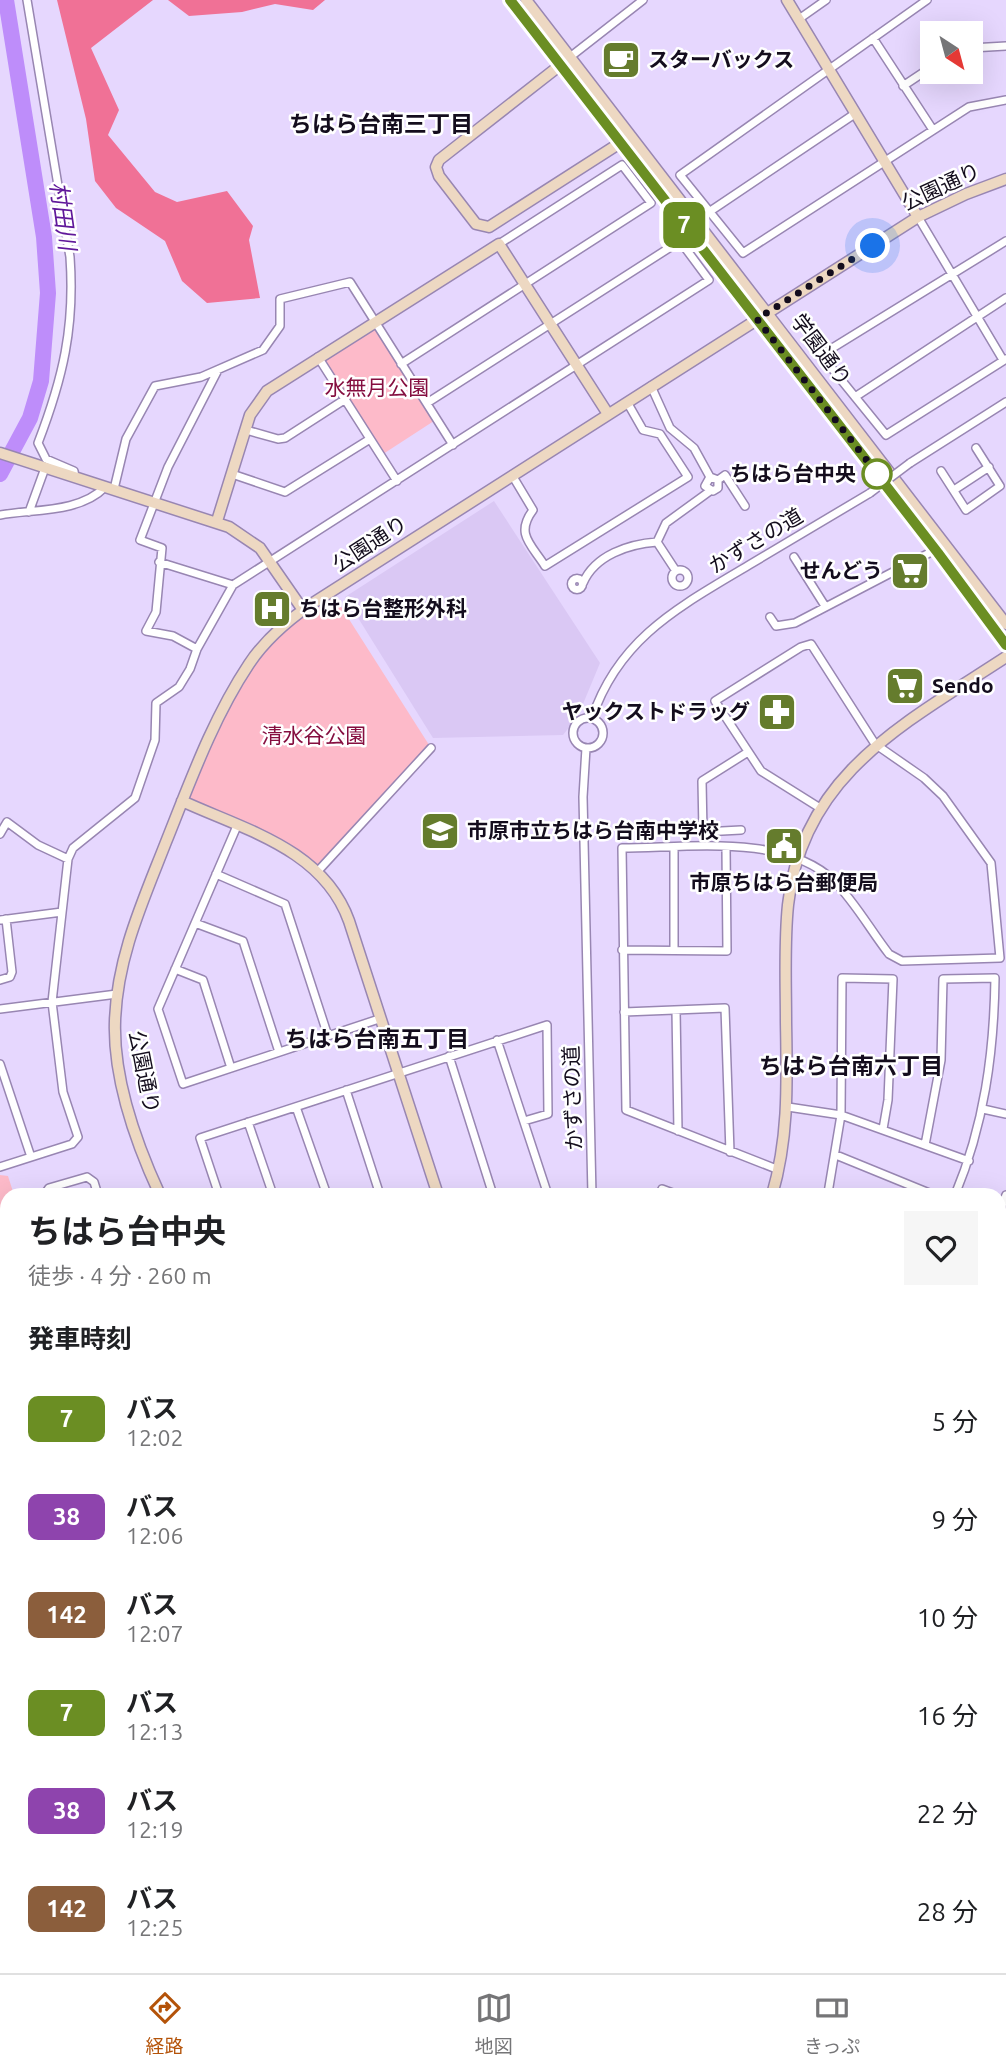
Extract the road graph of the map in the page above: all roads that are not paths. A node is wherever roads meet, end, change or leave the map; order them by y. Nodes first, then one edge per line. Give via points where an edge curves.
1 (27, 0) edge
2 (510, 0) edge
3 (526, 0) edge
4 (643, 0) edge
5 (787, 0) edge
6 (826, 0) edge
7 (927, 0) edge
8 (799, 19) junction
9 (873, 38) junction
10 (1006, 46) edge
11 (984, 47) edge
12 (570, 57) junction
13 (560, 66) junction
14 (829, 69) junction
15 (920, 75) edge
16 (903, 86) junction
17 (1006, 100) edge
18 (856, 113) junction
19 (933, 130) junction
20 (620, 143) junction
21 (885, 163) junction
22 (1006, 179) edge
23 (709, 212) junction
24 (918, 217) junction
25 (1006, 241) edge
26 (499, 244) junction
27 (951, 273) junction
28 (525, 284) junction
29 (1006, 298) edge
30 (768, 313) junction
31 (977, 317) junction
32 (757, 319) junction
33 (374, 321) junction
34 (551, 324) junction
35 (317, 357) junction
36 (1005, 359) edge
37 (401, 364) junction
38 (576, 364) junction
39 (218, 370) junction
40 (651, 386) junction
41 (855, 397) junction
42 (344, 400) junction
43 (627, 402) junction
44 (1006, 402) edge
45 (427, 403) junction
46 (608, 414) junction
47 (246, 429) junction
48 (370, 439) junction
49 (453, 445) junction
50 (976, 448) dead end
51 (0, 453) edge
52 (989, 467) junction
53 (45, 468) junction
54 (941, 471) dead end
55 (232, 474) junction
56 (512, 475) junction
57 (75, 478) junction
58 (714, 479) junction
59 (397, 481) junction
60 (110, 488) junction
61 (954, 490) junction
62 (710, 491) junction
63 (156, 503) junction
64 (745, 506) dead end
65 (29, 512) junction
66 (0, 515) edge
67 (217, 521) junction
68 (657, 542) junction
69 (935, 550) junction
70 (794, 557) dead end
71 (272, 561) junction
72 (159, 562) junction
73 (676, 571) dead end
74 (583, 583) dead end
75 (233, 585) junction
76 (825, 606) junction
77 (303, 610) junction
78 (770, 617) dead end
79 (1006, 624) edge
80 (1006, 645) edge
81 (197, 649) junction
82 (1006, 657) edge
83 (592, 718) junction
84 (875, 744) junction
85 (431, 748) dead end
86 (586, 748) junction
87 (748, 752) junction
88 (182, 801) junction
89 (820, 808) junction
90 (237, 826) junction
91 (741, 830) dead end
92 (0, 834) edge
93 (674, 848) junction
94 (726, 848) junction
95 (68, 859) junction
96 (798, 859) junction
97 (318, 871) junction
98 (216, 874) junction
99 (62, 912) junction
100 (3, 920) edge
101 (195, 923) junction
102 (622, 950) junction
103 (674, 950) junction
104 (175, 969) junction
105 (0, 980) edge
106 (117, 994) junction
107 (52, 1002) junction
108 (0, 1009) edge
109 (676, 1010) junction
110 (624, 1012) junction
111 (379, 1019) junction
112 (328, 1036) junction
113 (497, 1040) junction
114 (279, 1052) junction
115 (449, 1056) junction
116 (0, 1064) edge
117 (232, 1068) junction
118 (397, 1073) junction
119 (346, 1090) junction
120 (296, 1107) junction
121 (788, 1107) junction
122 (983, 1109) junction
123 (841, 1115) junction
124 (1006, 1115) edge
125 (524, 1121) junction
126 (248, 1122) junction
127 (883, 1129) junction
128 (678, 1131) junction
129 (925, 1145) junction
130 (730, 1152) junction
131 (836, 1155) junction
132 (31, 1157) junction
133 (969, 1161) junction
134 (0, 1167) edge
135 (779, 1170) junction
136 (49, 1188) edge
137 (96, 1188) edge
138 (158, 1188) edge
139 (217, 1188) edge
140 (271, 1188) edge
141 (325, 1188) edge
142 (378, 1188) edge
143 (436, 1188) edge
144 (491, 1188) edge
145 (546, 1188) edge
146 (592, 1188) edge
147 (774, 1188) edge
148 (829, 1188) edge
149 (917, 1188) edge
150 (958, 1188) edge

1 - 57 street via 72,288 61,378 38,443 46,459 74,471
2 - 13 street, 学園通り
3 - 12 street, 学園通り
4 - 12 street
5 - 8 street
6 - 8 street
7 - 9 street
8 - 14 street
9 - 14 street
9 - 16 street
10 - 11 street
12 - 13 street
12 - 30 street, 学園通り
13 - 20 street, 学園通り
13 - 20 street via 439,160 439,176 476,224 482,228 498,222
14 - 18 street
14 - 23 street via 680,175
15 - 16 street
16 - 19 street
17 - 19 street via 969,107
18 - 21 street
18 - 23 street
19 - 21 street
20 - 32 street, 学園通り
21 - 23 street via 743,253
21 - 24 street
22 - 24 street, 公園通り
24 - 27 street
24 - 30 street, 公園通り
25 - 27 street
26 - 28 street
26 - 28 street via 622,165 651,203
26 - 33 street
27 - 31 street
27 - 41 street via 821,355
28 - 34 street
28 - 37 street
29 - 31 street
30 - 32 street, 公園通り
30 - 79 street, 学園通り
31 - 36 street
31 - 41 street
32 - 40 street, 公園通り
32 - 69 street, 学園通り
33 - 35 street
33 - 37 street
33 - 39 street via 350,282 280,299 280,326 263,350
34 - 38 street
34 - 38 street via 680,241 709,280
34 - 45 street
35 - 42 street
35 - 47 street via 260,398
36 - 41 street via 886,435
37 - 45 street
38 - 46 street
38 - 49 street
39 - 60 street via 155,386 126,439
39 - 63 street
40 - 43 street, 公園通り
40 - 58 street via 670,428 694,448
42 - 47 street via 285,438
42 - 48 street
43 - 46 street, 公園通り
43 - 56 street via 643,430 660,434 688,477 545,566 523,532 524,521 533,510
44 - 83 street, かずさの道, bridge via 870,493 667,614 618,666
45 - 49 street
46 - 56 street, 公園通り
47 - 55 street
48 - 55 street via 285,492
48 - 59 street
49 - 59 street
50 - 52 street
51 - 53 street
52 - 61 street
52 - 61 street via 1000,486 967,510
53 - 57 street
53 - 65 street
54 - 61 street
55 - 67 street
56 - 77 street, 公園通り
57 - 60 street
58 - 62 street via 718,488
58 - 62 street via 705,486
58 - 64 street via 725,475
59 - 71 street
60 - 63 street
60 - 65 street via 80,503
62 - 68 street via 666,523
63 - 67 street
63 - 72 street via 140,540 162,548
65 - 66 street
67 - 71 street via 244,535
68 - 73 street
68 - 74 street via 631,544 589,570
69 - 76 street
69 - 80 street, 学園通り
70 - 76 street
71 - 75 street
71 - 77 street
72 - 75 street
72 - 81 street via 156,612 146,631 173,636
75 - 81 street
76 - 78 street via 785,627 776,626
77 - 88 street, 公園通り via 267,640 250,663 217,720
81 - 95 street via 179,687 156,703 155,740 135,797 73,848
82 - 84 street
83 - 86 street via 603,735 597,745
83 - 86 street via 579,721 573,731 575,742
84 - 87 street via 811,644 715,701
84 - 89 street
84 - 96 street via 943,796 991,863 1000,958 902,961 889,954 834,881
85 - 97 street
86 - 146 street, かずさの道 via 583,797
87 - 89 street via 761,771
87 - 91 street via 702,781 703,831
88 - 90 street
88 - 106 street, 公園通り via 130,935
89 - 96 street
90 - 97 street via 296,853
90 - 98 street
92 - 95 street via 7,822 13,824 38,845
93 - 94 street
93 - 102 street via 622,848
93 - 103 street
94 - 96 street via 755,847
94 - 103 street via 727,951
95 - 99 street
96 - 121 street via 788,917
97 - 111 street via 343,904
98 - 101 street
98 - 112 street via 285,904
99 - 100 street
99 - 107 street
100 - 105 street via 12,972
101 - 104 street
101 - 114 street via 243,940
102 - 103 street
102 - 110 street
104 - 117 street via 203,980
104 - 117 street via 158,1009 183,1083
106 - 107 street
106 - 138 street, 公園通り via 119,1067
107 - 108 street
107 - 132 street via 63,1091 78,1138
109 - 110 street
109 - 128 street
109 - 130 street via 725,1009
110 - 128 street via 626,1110
111 - 112 street
111 - 118 street
112 - 114 street
113 - 115 street
113 - 125 street
113 - 125 street via 547,1024 548,1114
114 - 117 street
115 - 118 street
115 - 144 street
116 - 132 street
118 - 119 street
118 - 143 street
119 - 120 street
119 - 142 street
120 - 126 street
120 - 141 street
121 - 123 street
121 - 135 street
122 - 124 street
122 - 129 street via 995,1018 995,978 943,979 942,1060
122 - 133 street
123 - 127 street
123 - 127 street via 842,978 893,979
123 - 131 street
125 - 145 street
126 - 139 street via 200,1138
126 - 140 street
127 - 129 street
128 - 130 street
129 - 133 street
130 - 135 street
131 - 148 street
131 - 149 street
132 - 134 street
133 - 150 street
135 - 147 street
136 - 137 street via 87,1177

